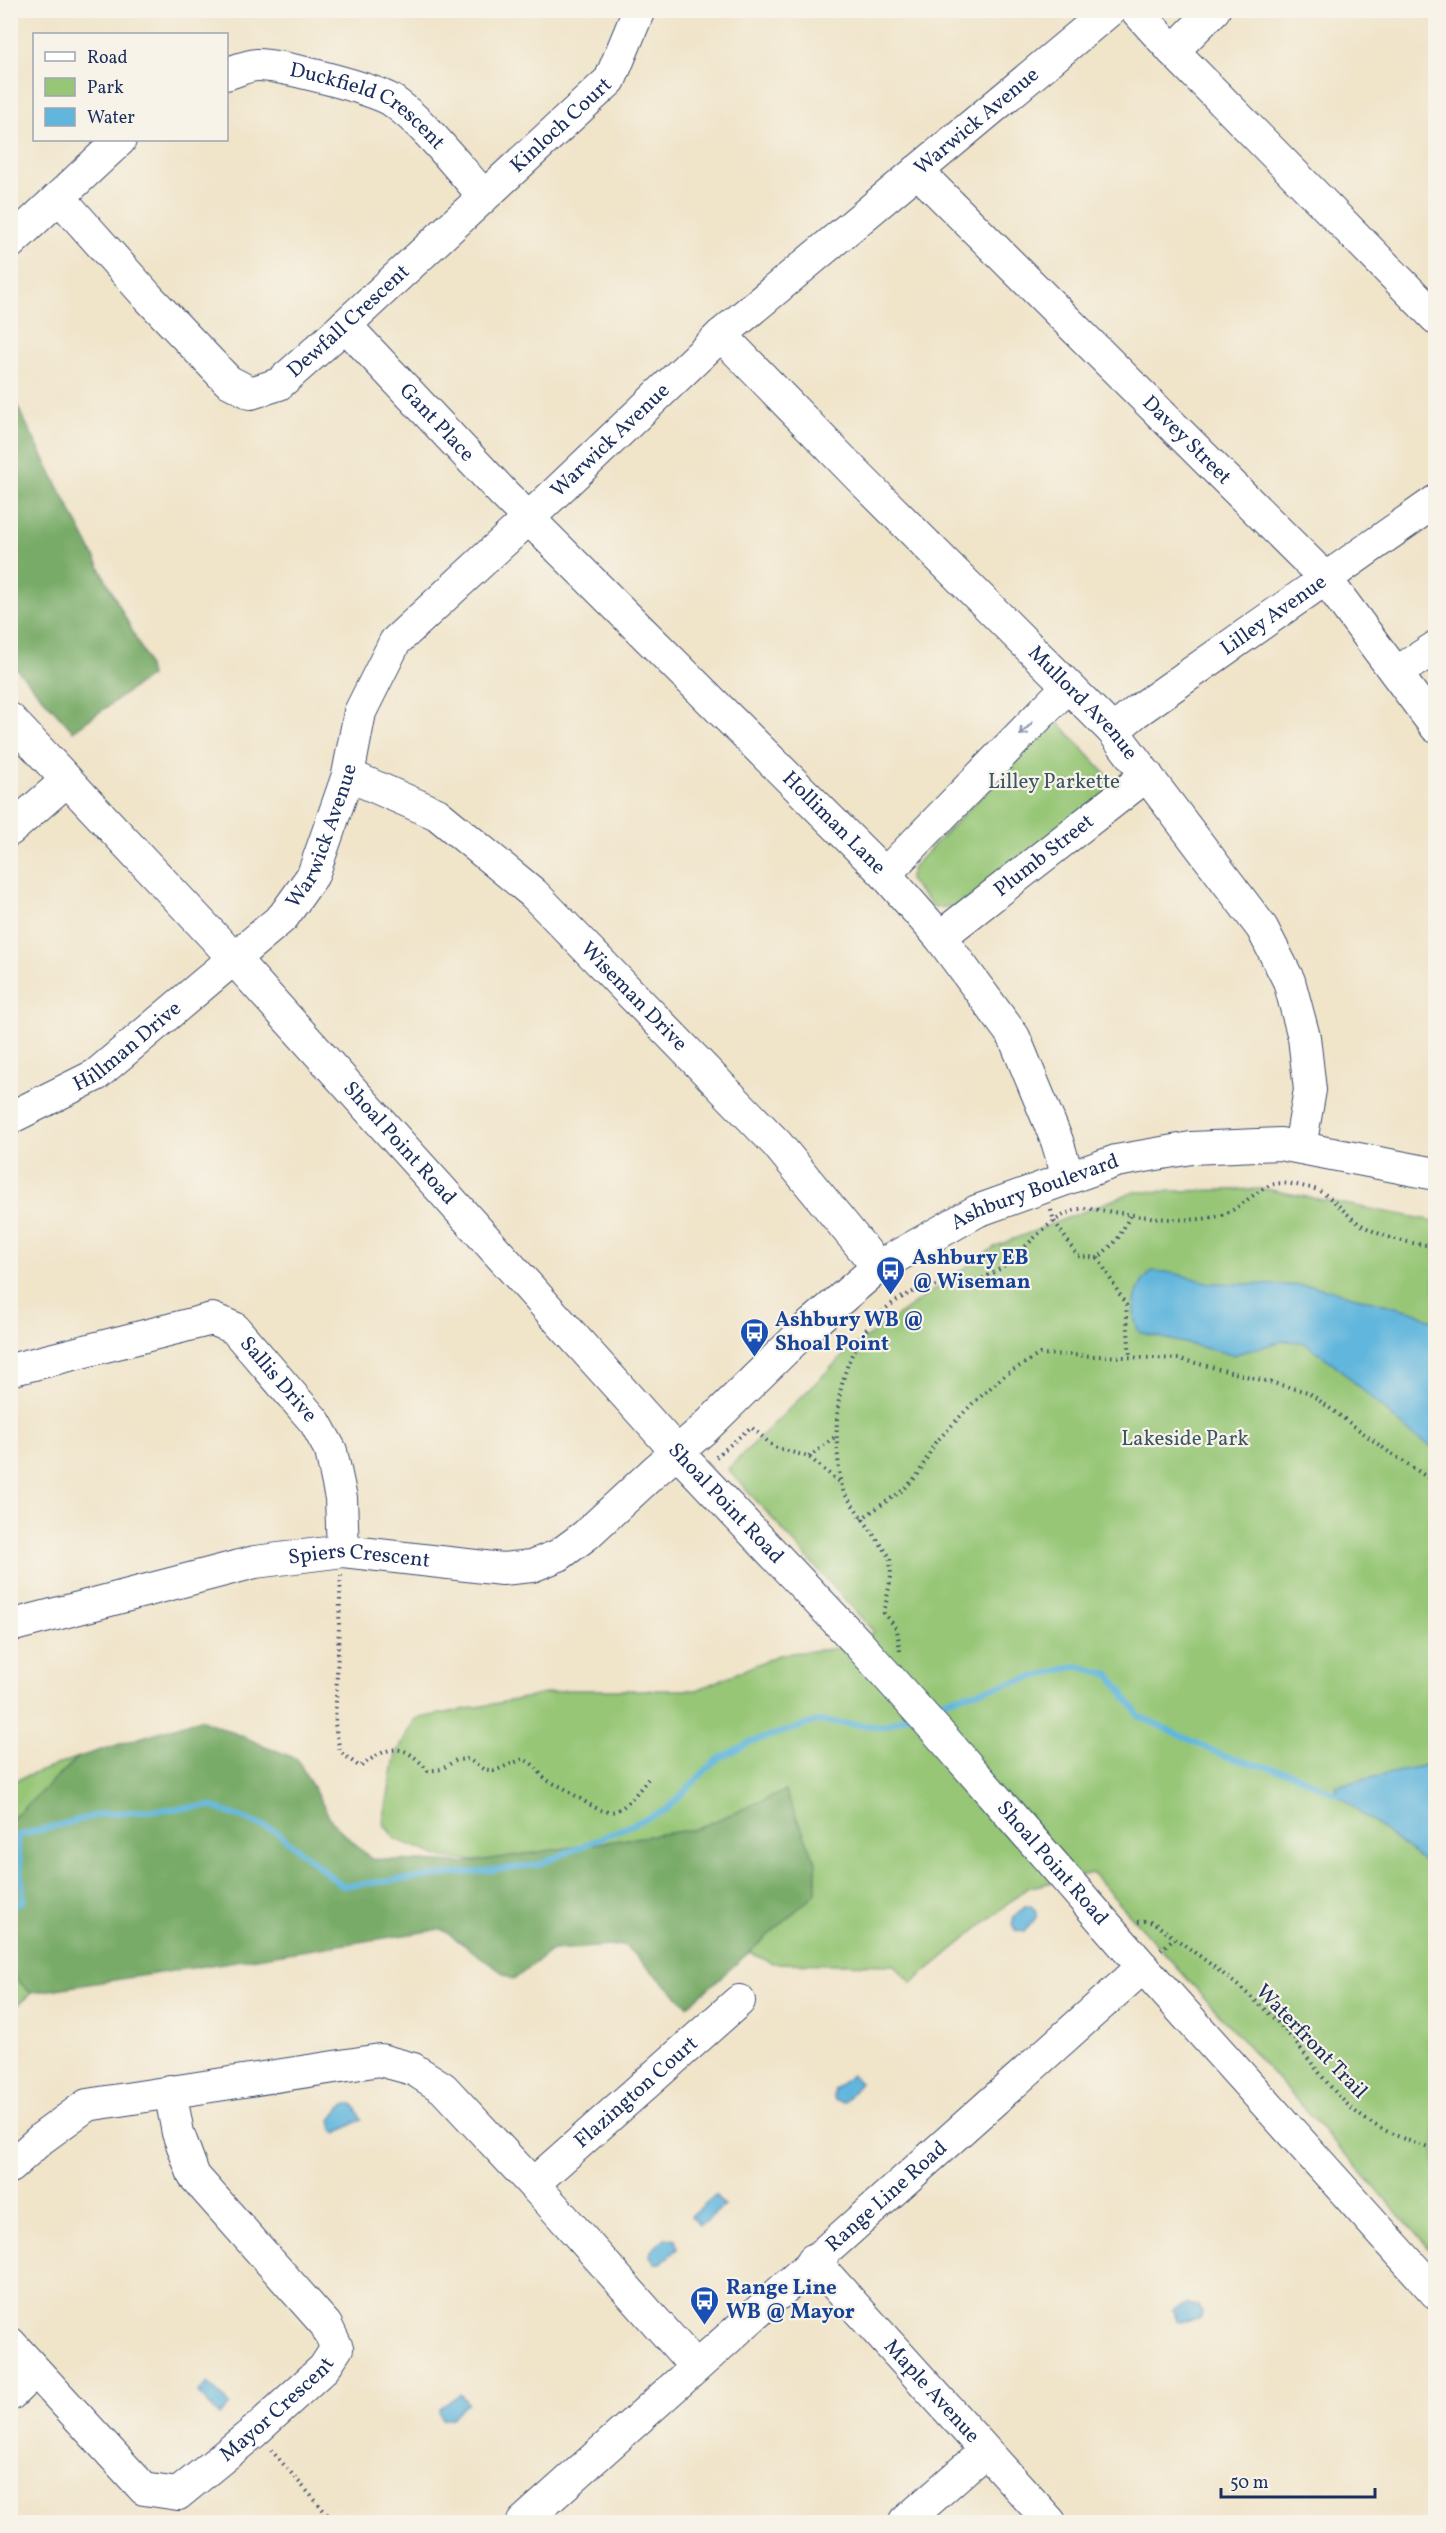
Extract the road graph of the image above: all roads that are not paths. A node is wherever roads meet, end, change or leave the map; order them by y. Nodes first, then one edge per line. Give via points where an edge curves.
1 (639, 10) edge
2 (1110, 10) edge
3 (1136, 10) edge
4 (1214, 10) edge
5 (1173, 51) junction
6 (228, 73) edge
7 (119, 141) edge
8 (917, 171) junction
9 (483, 195) junction
10 (59, 197) junction
11 (10, 243) edge
12 (1436, 318) edge
13 (345, 325) junction
14 (721, 335) junction
15 (1436, 501) edge
16 (529, 518) junction
17 (1324, 578) junction
18 (1436, 647) edge
19 (1396, 673) junction
20 (1067, 687) junction
21 (10, 719) edge
22 (1436, 728) edge
23 (1113, 731) junction
24 (348, 775) junction
25 (1147, 775) junction
26 (66, 781) junction
27 (10, 830) edge
28 (885, 874) junction
29 (940, 937) junction
30 (233, 959) junction
31 (10, 1118) edge
32 (1300, 1147) junction
33 (1436, 1174) edge
34 (1068, 1177) junction
35 (879, 1267) junction
36 (10, 1370) edge
37 (676, 1452) junction
38 (343, 1551) junction
39 (10, 1626) edge
40 (1143, 1967) junction
41 (739, 2001) dead end
42 (170, 2091) junction
43 (10, 2167) edge
44 (532, 2184) junction
45 (813, 2260) junction
46 (1436, 2293) edge
47 (10, 2343) edge
48 (696, 2367) junction
49 (35, 2371) junction
50 (10, 2395) edge
51 (985, 2451) junction
52 (523, 2523) edge
53 (905, 2523) edge
54 (1050, 2523) edge

1 - 9 street, Kinloch Court via 610,80
2 - 8 street, Warwick Avenue
3 - 5 street
4 - 5 street
5 - 12 street
6 - 9 street, Duckfield Crescent via 256,65 313,75 393,100
7 - 10 street
8 - 14 street, Warwick Avenue
8 - 17 street, Davey Street
9 - 13 street, Dewfall Crescent
10 - 11 street
10 - 13 street, Dewfall Crescent via 228,381 250,393 279,384
13 - 16 street, Gant Place
14 - 16 street, Warwick Avenue
14 - 20 street, Mullord Avenue
15 - 17 street, Lilley Avenue
16 - 24 street, Warwick Avenue via 395,642 360,712
16 - 28 street, Holliman Lane
17 - 19 street, Davey Street
17 - 23 street, Lilley Avenue
18 - 19 street
19 - 22 street, Davey Street
20 - 23 street, Mullord Avenue
20 -> 28 street
21 - 26 street, Shoal Point Road
23 - 25 street, Mullord Avenue
24 - 30 street, Warwick Avenue via 313,875 283,917
24 - 35 street, Wiseman Drive via 437,814 533,893 777,1144
25 - 29 street, Plumb Street
25 - 32 street, Mullord Avenue via 1262,928 1289,981 1304,1037 1310,1090
26 - 27 street
26 - 30 street, Shoal Point Road
28 - 29 street, Holliman Lane
29 - 34 street, Holliman Lane via 1014,1037
30 - 31 street, Hillman Drive via 96,1076
30 - 37 street, Shoal Point Road
32 - 33 street, Ashbury Boulevard
32 - 34 street, Ashbury Boulevard via 1280,1144 1191,1149 1116,1161
34 - 35 street, Ashbury Boulevard via 977,1211
35 - 37 street, Ashbury Boulevard via 806,1329
36 - 38 street, Sallis Drive via 212,1319 234,1328 315,1422 331,1451 341,1497
37 - 38 street, Spiers Crescent via 586,1535 559,1556 532,1566 502,1569
37 - 40 street, Shoal Point Road via 856,1641
38 - 39 street, Spiers Crescent via 255,1562
40 - 45 street, Range Line Road
40 - 46 street, Shoal Point Road
41 - 44 street, Flazington Court
42 - 43 street via 87,2105
42 - 44 street via 380,2060 413,2069 443,2088
42 - 49 street, Mayor Crescent via 178,2133 194,2176 326,2325 337,2348 324,2368 178,2494 144,2489
44 - 48 street
45 - 48 street, Range Line Road
45 - 51 street, Maple Avenue
47 - 49 street, Mayor Crescent
48 - 52 street, Range Line Road
49 - 50 street
51 - 53 street
51 - 54 street, Maple Avenue

